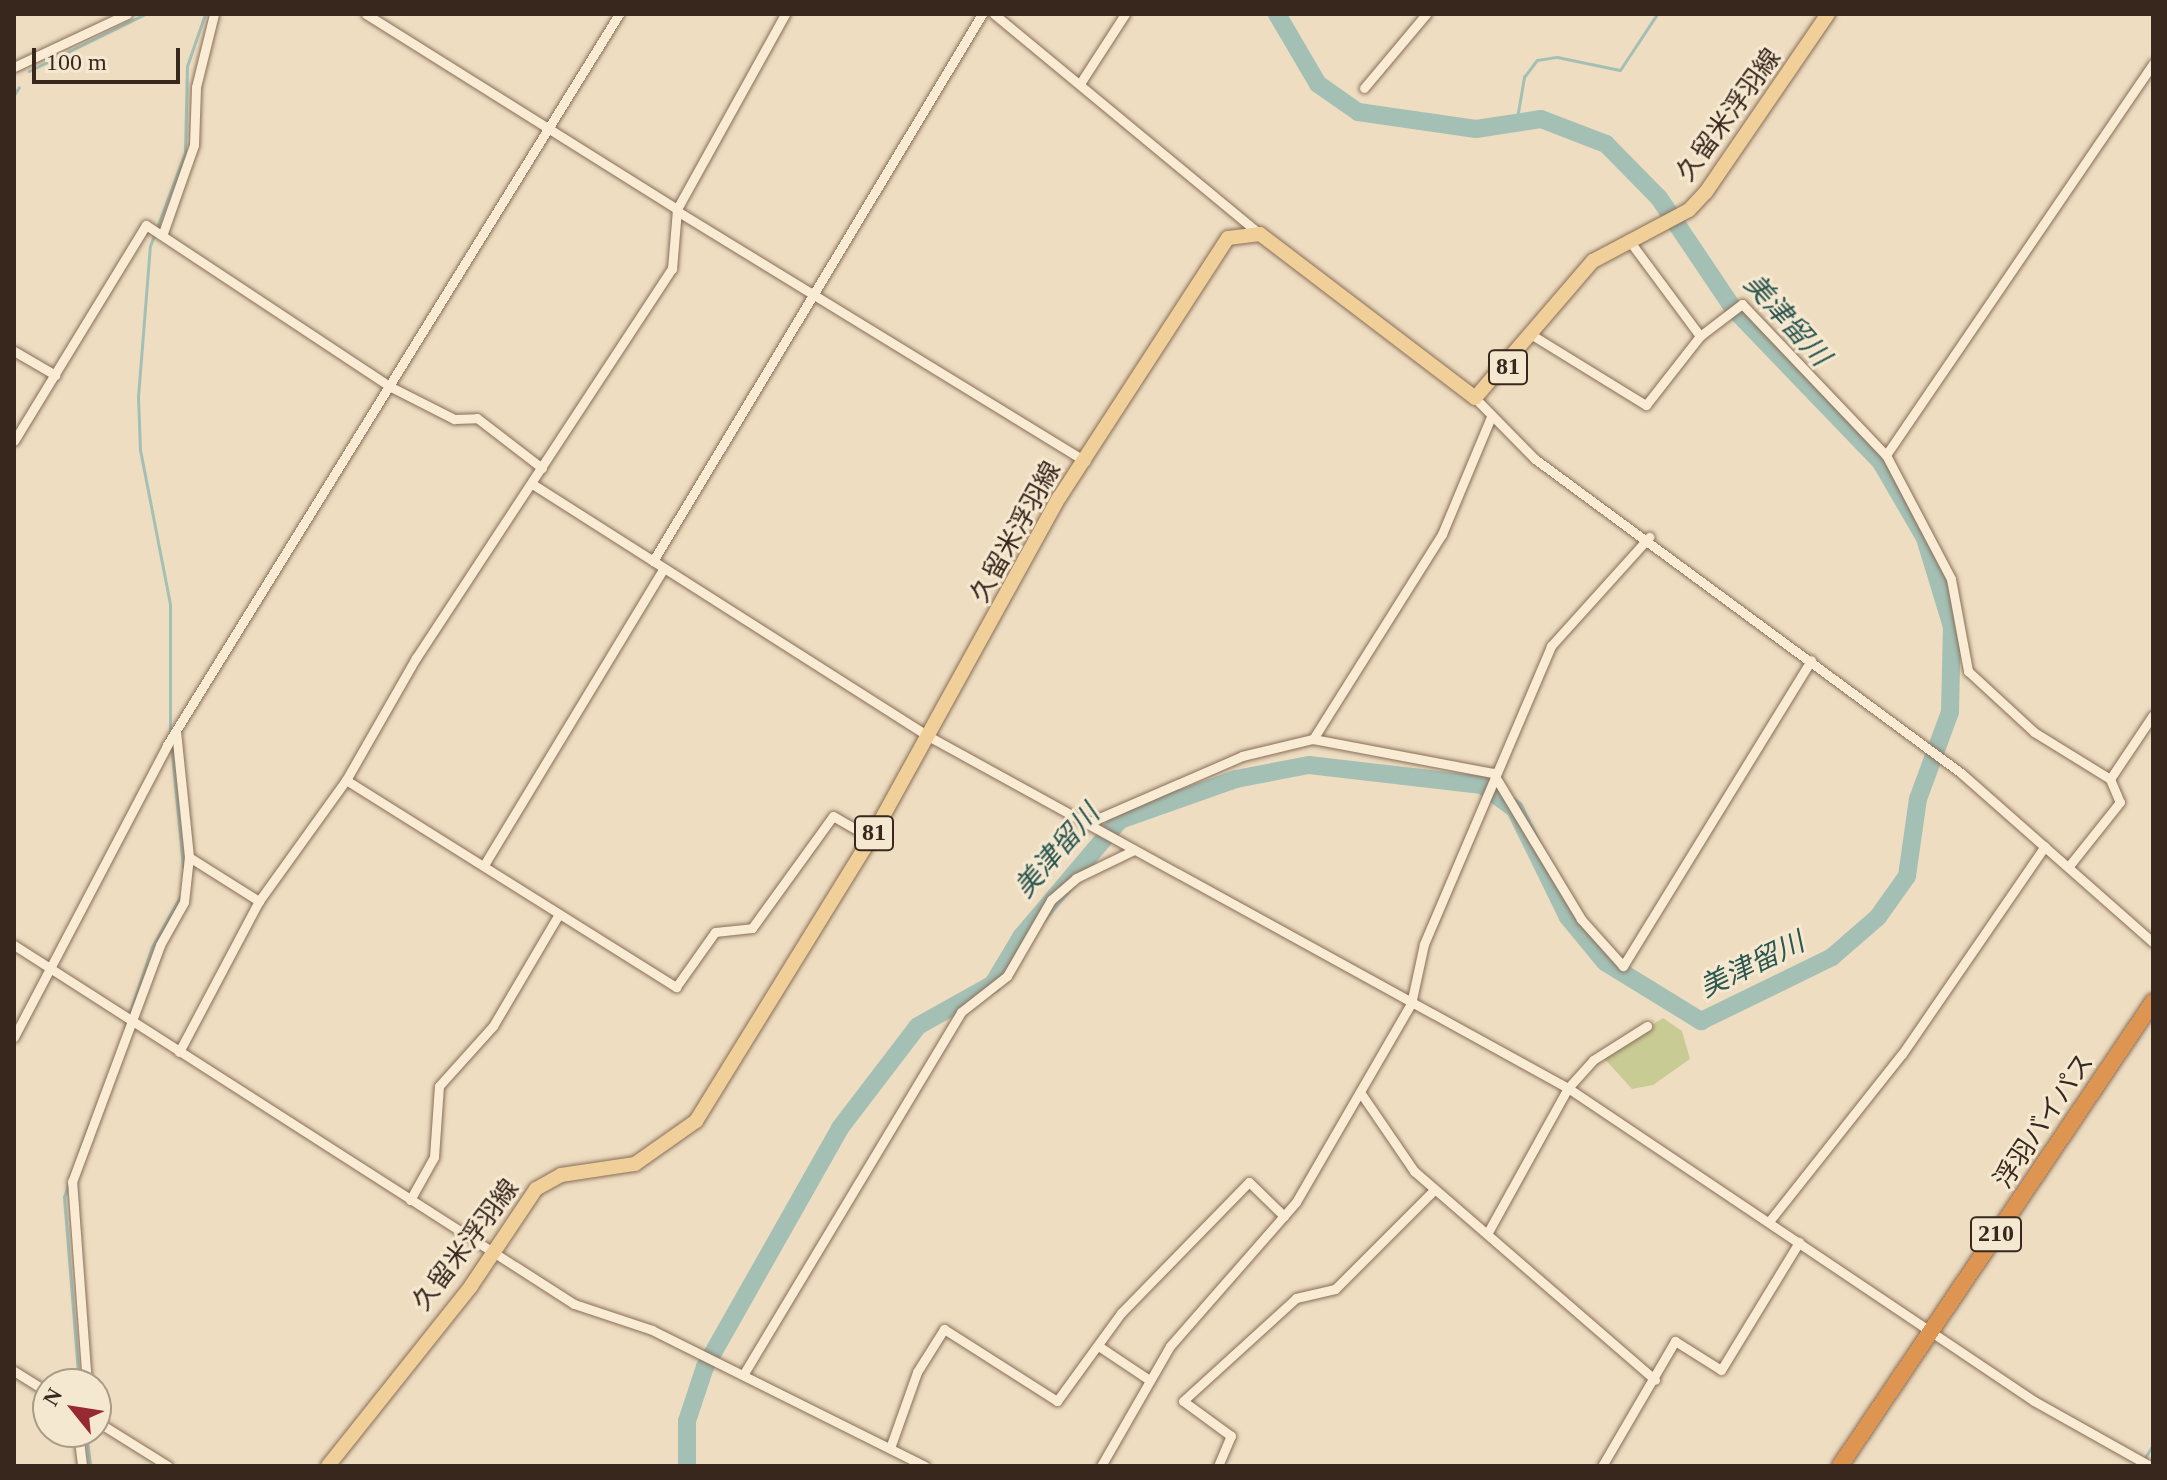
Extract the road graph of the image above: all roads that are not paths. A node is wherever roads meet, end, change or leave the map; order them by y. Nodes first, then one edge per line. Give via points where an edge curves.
1 (127, 14) edge
2 (214, 14) edge
3 (366, 14) edge
4 (619, 14) edge
5 (785, 14) edge
6 (982, 14) edge
7 (994, 14) edge
8 (1125, 14) edge
9 (1426, 14) edge
10 (1828, 14) edge
11 (2153, 63) edge
12 (14, 67) edge
13 (1081, 82) junction
14 (1364, 88) dead end
15 (553, 130) junction
16 (677, 210) junction
17 (162, 232) junction
18 (1260, 234) junction
19 (1628, 239) junction
20 (810, 291) junction
21 (1532, 335) junction
22 (1700, 336) junction
23 (14, 351) edge
24 (55, 375) junction
25 (391, 387) junction
26 (1475, 398) junction
27 (1490, 419) junction
28 (14, 441) edge
29 (1886, 455) junction
30 (1085, 461) junction
31 (542, 468) junction
32 (534, 485) junction
33 (1649, 537) junction
34 (653, 561) junction
35 (664, 568) junction
36 (1811, 660) junction
37 (2153, 715) edge
38 (172, 737) junction
39 (930, 737) junction
40 (1313, 739) junction
41 (1492, 775) junction
42 (2110, 779) junction
43 (346, 780) junction
44 (1088, 823) junction
45 (871, 838) junction
46 (2045, 846) junction
47 (1134, 850) junction
48 (189, 857) junction
49 (484, 865) junction
50 (2069, 866) junction
51 (259, 901) junction
52 (559, 914) junction
53 (2153, 942) edge
54 (14, 945) edge
55 (53, 971) junction
56 (2153, 1002) edge
57 (1411, 1004) junction
58 (129, 1019) junction
59 (1647, 1026) dead end
60 (14, 1037) edge
61 (179, 1052) junction
62 (1568, 1088) junction
63 (1360, 1092) junction
64 (1434, 1190) junction
65 (410, 1200) junction
66 (1284, 1216) junction
67 (1771, 1219) junction
68 (1487, 1234) junction
69 (1799, 1242) junction
70 (492, 1255) junction
71 (1931, 1331) junction
72 (1100, 1347) junction
73 (86, 1368) edge
74 (14, 1371) edge
75 (743, 1375) junction
76 (1148, 1379) junction
77 (1655, 1380) junction
78 (32, 1382) edge
79 (112, 1431) edge
80 (890, 1448) junction
81 (168, 1466) edge
82 (328, 1466) edge
83 (925, 1466) edge
84 (1101, 1466) edge
85 (1218, 1466) edge
86 (1602, 1466) edge
87 (1840, 1466) edge
88 (2150, 1466) edge

1 - 12 street
2 - 17 street via 196,87 194,145
3 - 15 street
4 - 15 street
5 - 16 street
6 - 20 street
7 - 13 street
8 - 13 street
9 - 14 street
10 - 19 main road, 久留米浮羽線 / 81 via 1728,164 1689,210
11 - 29 street
13 - 18 street
15 - 16 street
15 - 25 street
16 - 20 street
16 - 31 street via 672,269
17 - 24 street via 150,227
17 - 25 street
18 - 26 main road, 81
18 - 30 main road, 久留米浮羽線 / 81 via 1238,234 1219,247
19 - 21 main road, 久留米浮羽線 / 81 via 1593,261
19 - 22 street
20 - 30 street
20 - 34 street via 790,337
21 - 22 street via 1646,405
21 - 26 main road, 久留米浮羽線 / 81
22 - 29 street via 1742,304
23 - 24 street
24 - 28 street
25 - 31 street via 454,419 477,418
25 - 38 street
26 - 27 street
27 - 33 street
27 - 40 street via 1436,544
29 - 42 street via 1951,579 1968,671 2034,732
30 - 39 main road, 久留米浮羽線 / 81
31 - 32 street
32 - 34 street
32 - 43 street via 416,658
33 - 36 street
33 - 41 street via 1559,632
34 - 35 street
35 - 39 street
35 - 49 street
36 - 41 street via 1623,966 1558,885
36 - 46 street via 1961,773
37 - 42 street
38 - 48 street
38 - 55 street
39 - 44 street
39 - 45 main road, 久留米浮羽線 / 81
40 - 41 street
40 - 44 street via 1242,756
41 - 57 street via 1424,944
42 - 50 street via 2120,802
43 - 49 street
43 - 51 street
44 - 47 street
45 - 52 street via 833,816 752,928 715,932 681,986
45 - 70 main road, 久留米浮羽線 / 81 via 696,1121 635,1164 545,1182
46 - 50 street
46 - 67 street via 1892,1067
47 - 57 street
47 - 75 street via 1076,878 1051,900 1007,976 961,1012
48 - 51 street
48 - 58 street via 184,902
49 - 52 street
50 - 53 street
51 - 61 street
52 - 65 street via 493,1026 439,1086 434,1157
54 - 55 street
55 - 58 street
55 - 60 street
56 - 71 highway, 浮羽バイパス / 210
57 - 62 street
57 - 63 street
58 - 61 street
58 - 73 street via 72,1182
59 - 62 street via 1593,1060
61 - 65 street
62 - 67 street
62 - 68 street
63 - 64 street
63 - 66 street
64 - 68 street
64 - 85 street via 1335,1289 1296,1298 1183,1401 1231,1436
65 - 70 street
66 - 72 street via 1249,1182 1121,1313
66 - 76 street
67 - 69 street
68 - 77 street
69 - 71 street
69 - 77 street via 1721,1370 1675,1341
70 - 75 street via 574,1304
70 - 82 main road, 久留米浮羽線 / 81
71 - 87 highway, 浮羽バイパス / 210
71 - 88 street
72 - 76 street
72 - 80 street via 1057,1401 944,1329 917,1372
74 - 78 street
75 - 80 street
76 - 84 street
77 - 86 street
79 - 81 street
80 - 83 street

